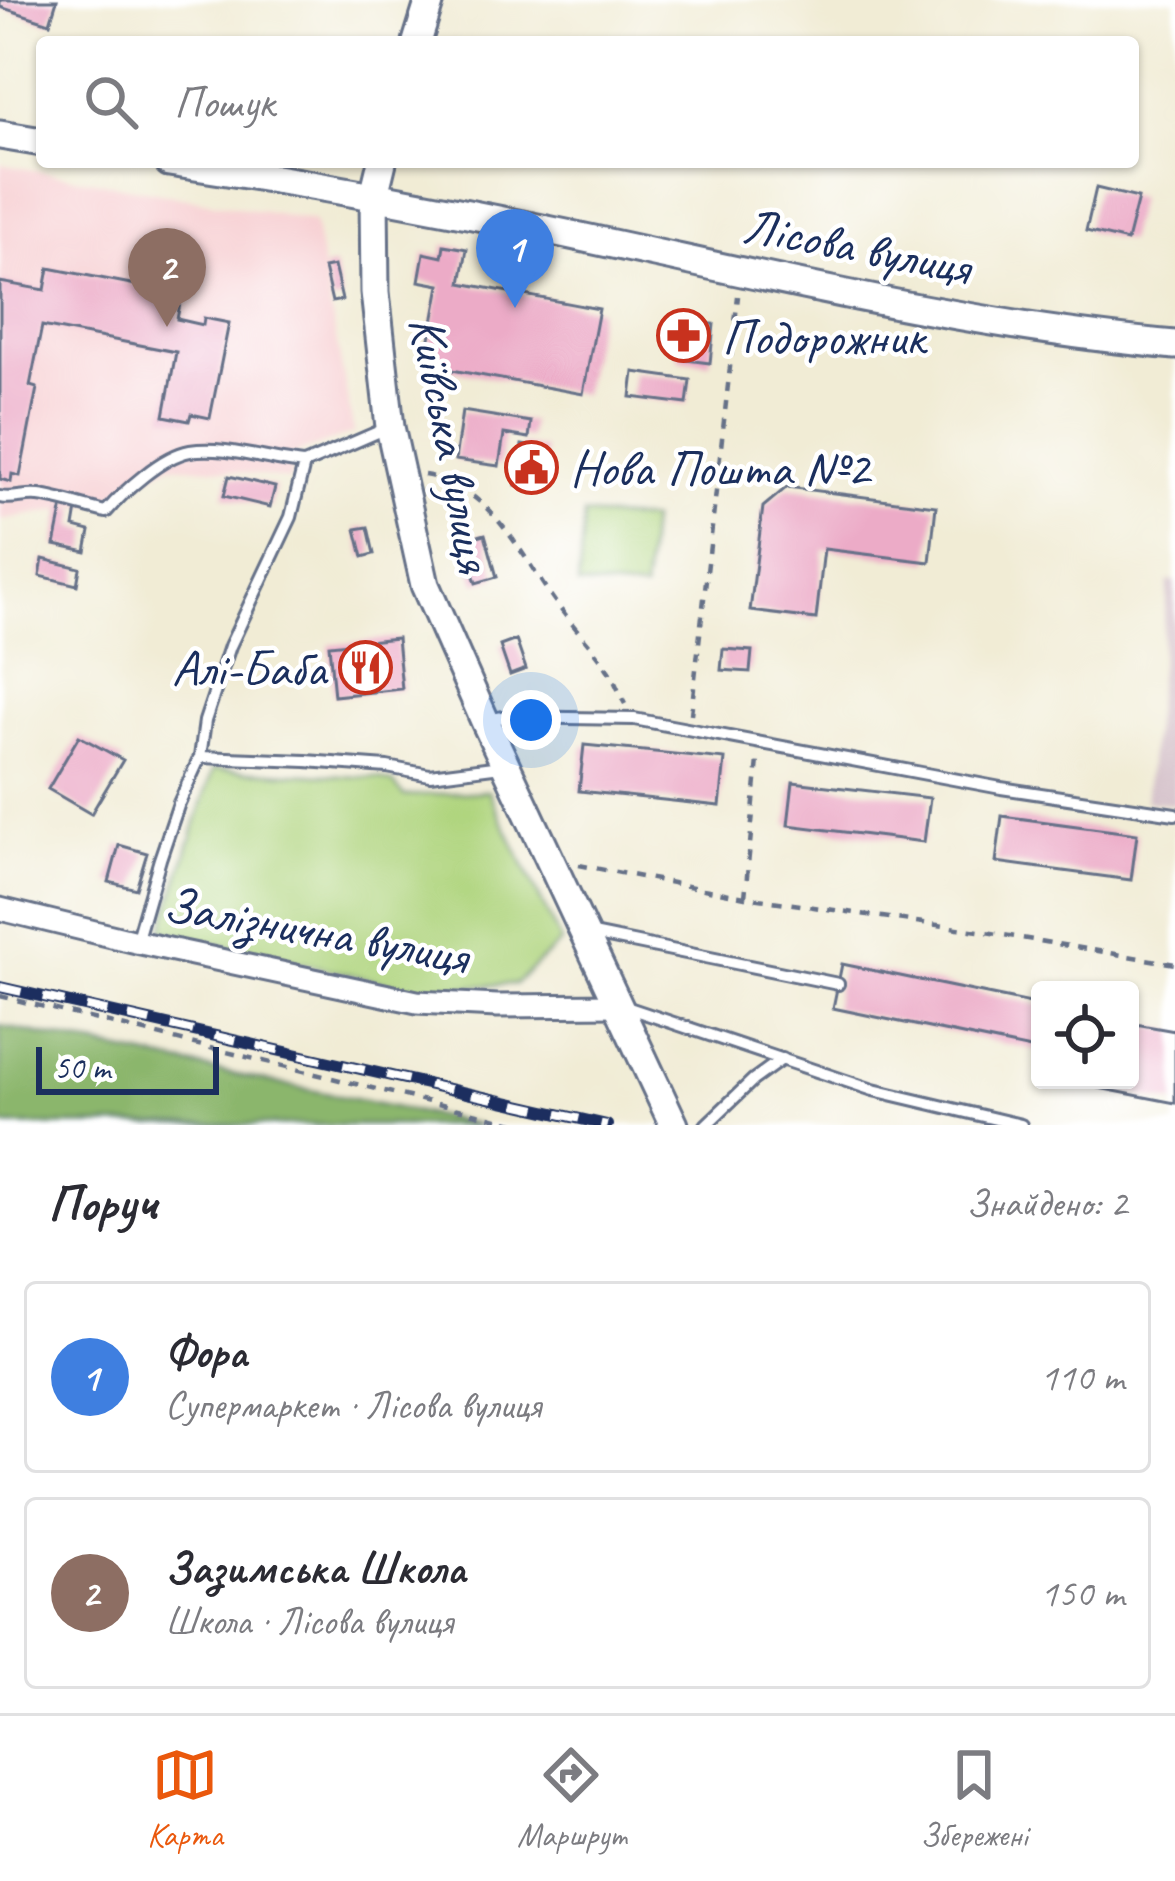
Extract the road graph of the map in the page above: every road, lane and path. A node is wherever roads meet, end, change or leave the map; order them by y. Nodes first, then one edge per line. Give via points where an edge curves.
1 (430, 0) edge
2 (419, 36) edge
3 (0, 135) edge
4 (36, 141) edge
5 (206, 168) edge
6 (381, 168) edge
7 (374, 195) junction
8 (740, 272) junction
9 (1175, 345) edge
10 (389, 427) junction
11 (304, 464) junction
12 (422, 474) dead end
13 (0, 497) edge
14 (634, 719) junction
15 (485, 721) junction
16 (690, 729) junction
17 (760, 742) junction
18 (200, 758) junction
19 (506, 766) junction
20 (1175, 814) edge
21 (550, 860) junction
22 (745, 897) junction
23 (0, 908) edge
24 (586, 933) junction
25 (136, 942) junction
26 (1175, 964) edge
27 (838, 984) dead end
28 (0, 996) edge
29 (620, 1005) junction
30 (782, 1059) junction
31 (522, 1125) edge
32 (674, 1125) edge
33 (706, 1125) edge
34 (1021, 1125) edge

1 - 2 street
3 - 4 street
5 - 7 street, Лісова вулиця
6 - 7 street, Київська вулиця
7 - 8 street, Лісова вулиця
7 - 10 street, Київська вулиця via 374,292
8 - 9 street, Лісова вулиця via 1024,326
8 - 16 path
10 - 11 lane
10 - 15 street, Київська вулиця via 424,584
11 - 13 lane via 186,451 106,512 41,496
11 - 18 lane via 292,517 230,646
12 - 14 path via 485,507 514,540
14 - 15 lane
14 - 16 lane
15 - 19 street, Київська вулиця
16 - 17 lane
17 - 20 lane
17 - 22 path
18 - 19 lane via 430,775
18 - 25 lane
19 - 21 street, Київська вулиця
21 - 22 path
21 - 24 street, Київська вулиця
22 - 26 path
23 - 25 street, Залізнична вулиця
24 - 27 lane
24 - 29 street, Київська вулиця
25 - 29 street, Залізнична вулиця via 417,1002
28 - 31 path
29 - 30 lane
29 - 32 street, Київська вулиця
30 - 33 lane
30 - 34 lane

